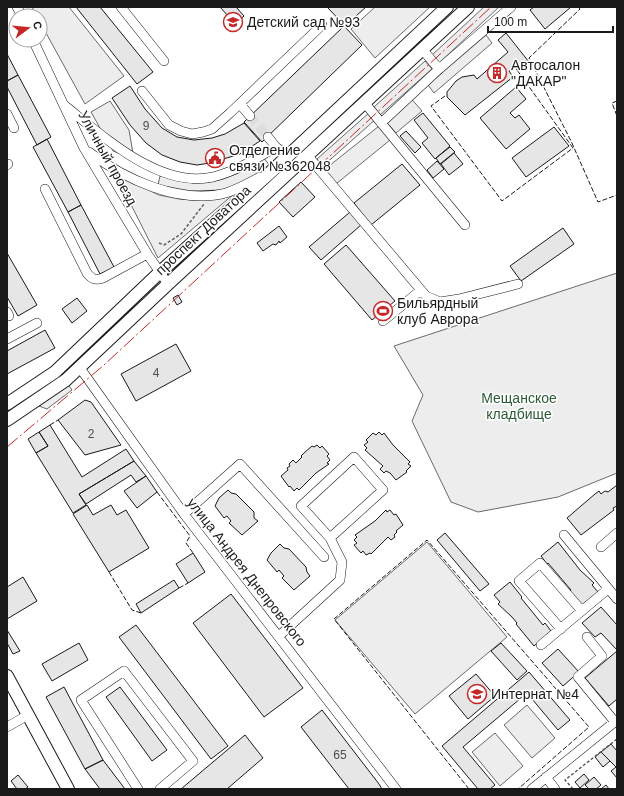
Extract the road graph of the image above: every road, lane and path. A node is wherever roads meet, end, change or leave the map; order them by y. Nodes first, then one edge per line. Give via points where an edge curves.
1 (121, 7) edge
2 (447, 7) edge
3 (468, 7) edge
4 (511, 7) edge
5 (322, 25) dead end
6 (36, 48) edge
7 (422, 49) junction
8 (164, 61) dead end
9 (439, 69) junction
10 (142, 91) dead end
11 (61, 102) junction
12 (364, 102) junction
13 (240, 104) junction
14 (7, 114) edge
15 (250, 116) tunnel mouth
16 (381, 123) junction
17 (14, 128) dead end
18 (268, 137) tunnel mouth
19 (276, 147) junction
20 (84, 148) junction
21 (307, 155) junction
22 (288, 156) junction
23 (273, 170) junction
24 (45, 189) dead end
25 (206, 202) dead end
26 (466, 225) dead end
27 (159, 243) dead end
28 (147, 254) junction
29 (159, 273) junction
30 (168, 284) junction
31 (518, 284) dead end
32 (420, 290) junction
33 (383, 321) dead end
34 (37, 323) dead end
35 (7, 339) edge
36 (80, 368) junction
37 (7, 404) edge
38 (7, 420) edge
39 (184, 514) junction
40 (617, 533) edge
41 (564, 535) dead end
42 (330, 538) junction
43 (601, 546) dead end
44 (324, 557) dead end
45 (608, 588) junction
46 (617, 599) edge
47 (582, 611) junction
48 (561, 629) junction
49 (279, 636) junction
50 (587, 637) dead end
51 (541, 645) dead end
52 (7, 676) edge
53 (28, 715) junction
54 (616, 721) edge
55 (7, 727) edge
56 (617, 739) edge
57 (546, 778) junction
58 (68, 789) edge
59 (138, 789) edge
60 (160, 789) edge
61 (396, 789) edge
62 (532, 789) edge
63 (555, 789) edge
64 (573, 789) edge

1 - 8 street
2 - 22 main road, проспект Доватора
3 - 7 main road, проспект Доватора
4 - 9 street
5 - 13 street
6 - 11 street, Уличный проезд
7 - 9 street
7 - 12 main road, проспект Доватора
9 - 16 street
10 - 13 street via 169,125 192,134 212,129
11 - 19 street via 110,142 157,171 176,176 212,177 237,169
11 - 20 street, Уличный проезд
12 - 16 street
12 - 21 main road, проспект Доватора
13 - 15 street
14 - 17 street
16 - 26 street
18 - 19 street
19 - 22 street
20 - 23 street via 123,174 170,192 200,195 226,193
20 - 28 street, Уличный проезд
21 - 30 main road, проспект Доватора
21 - 32 street
22 - 23 main road, проспект Доватора
23 - 29 main road, проспект Доватора
24 - 28 street via 92,279 103,278
25 - 27 path via 181,234 164,245
28 - 29 street, Уличный проезд
29 - 30 street, Уличный проезд
29 - 37 main road, проспект Доватора via 55,372
30 - 36 main road, проспект Доватора
31 - 32 street via 440,302 426,296
32 - 33 street
34 - 35 street
36 - 38 main road, проспект Доватора
36 - 39 street, улица Андрея Днепровского
39 - 44 street via 240,464
39 - 49 street, улица Андрея Днепровского
40 - 43 street
41 - 45 street
42 - 42 street via 301,506 354,457 383,490
42 - 49 street via 342,562 340,580
45 - 46 street
45 - 47 street
47 - 48 street
47 - 48 street via 540,563 519,581
48 - 51 street
49 - 61 street, улица Андрея Днепровского
50 - 54 street via 602,656 578,677
52 - 53 main road
53 - 55 street
53 - 58 main road
54 - 57 street
56 - 64 path via 565,780
57 - 62 street
57 - 63 street
59 - 60 street via 82,700 124,671 193,761

